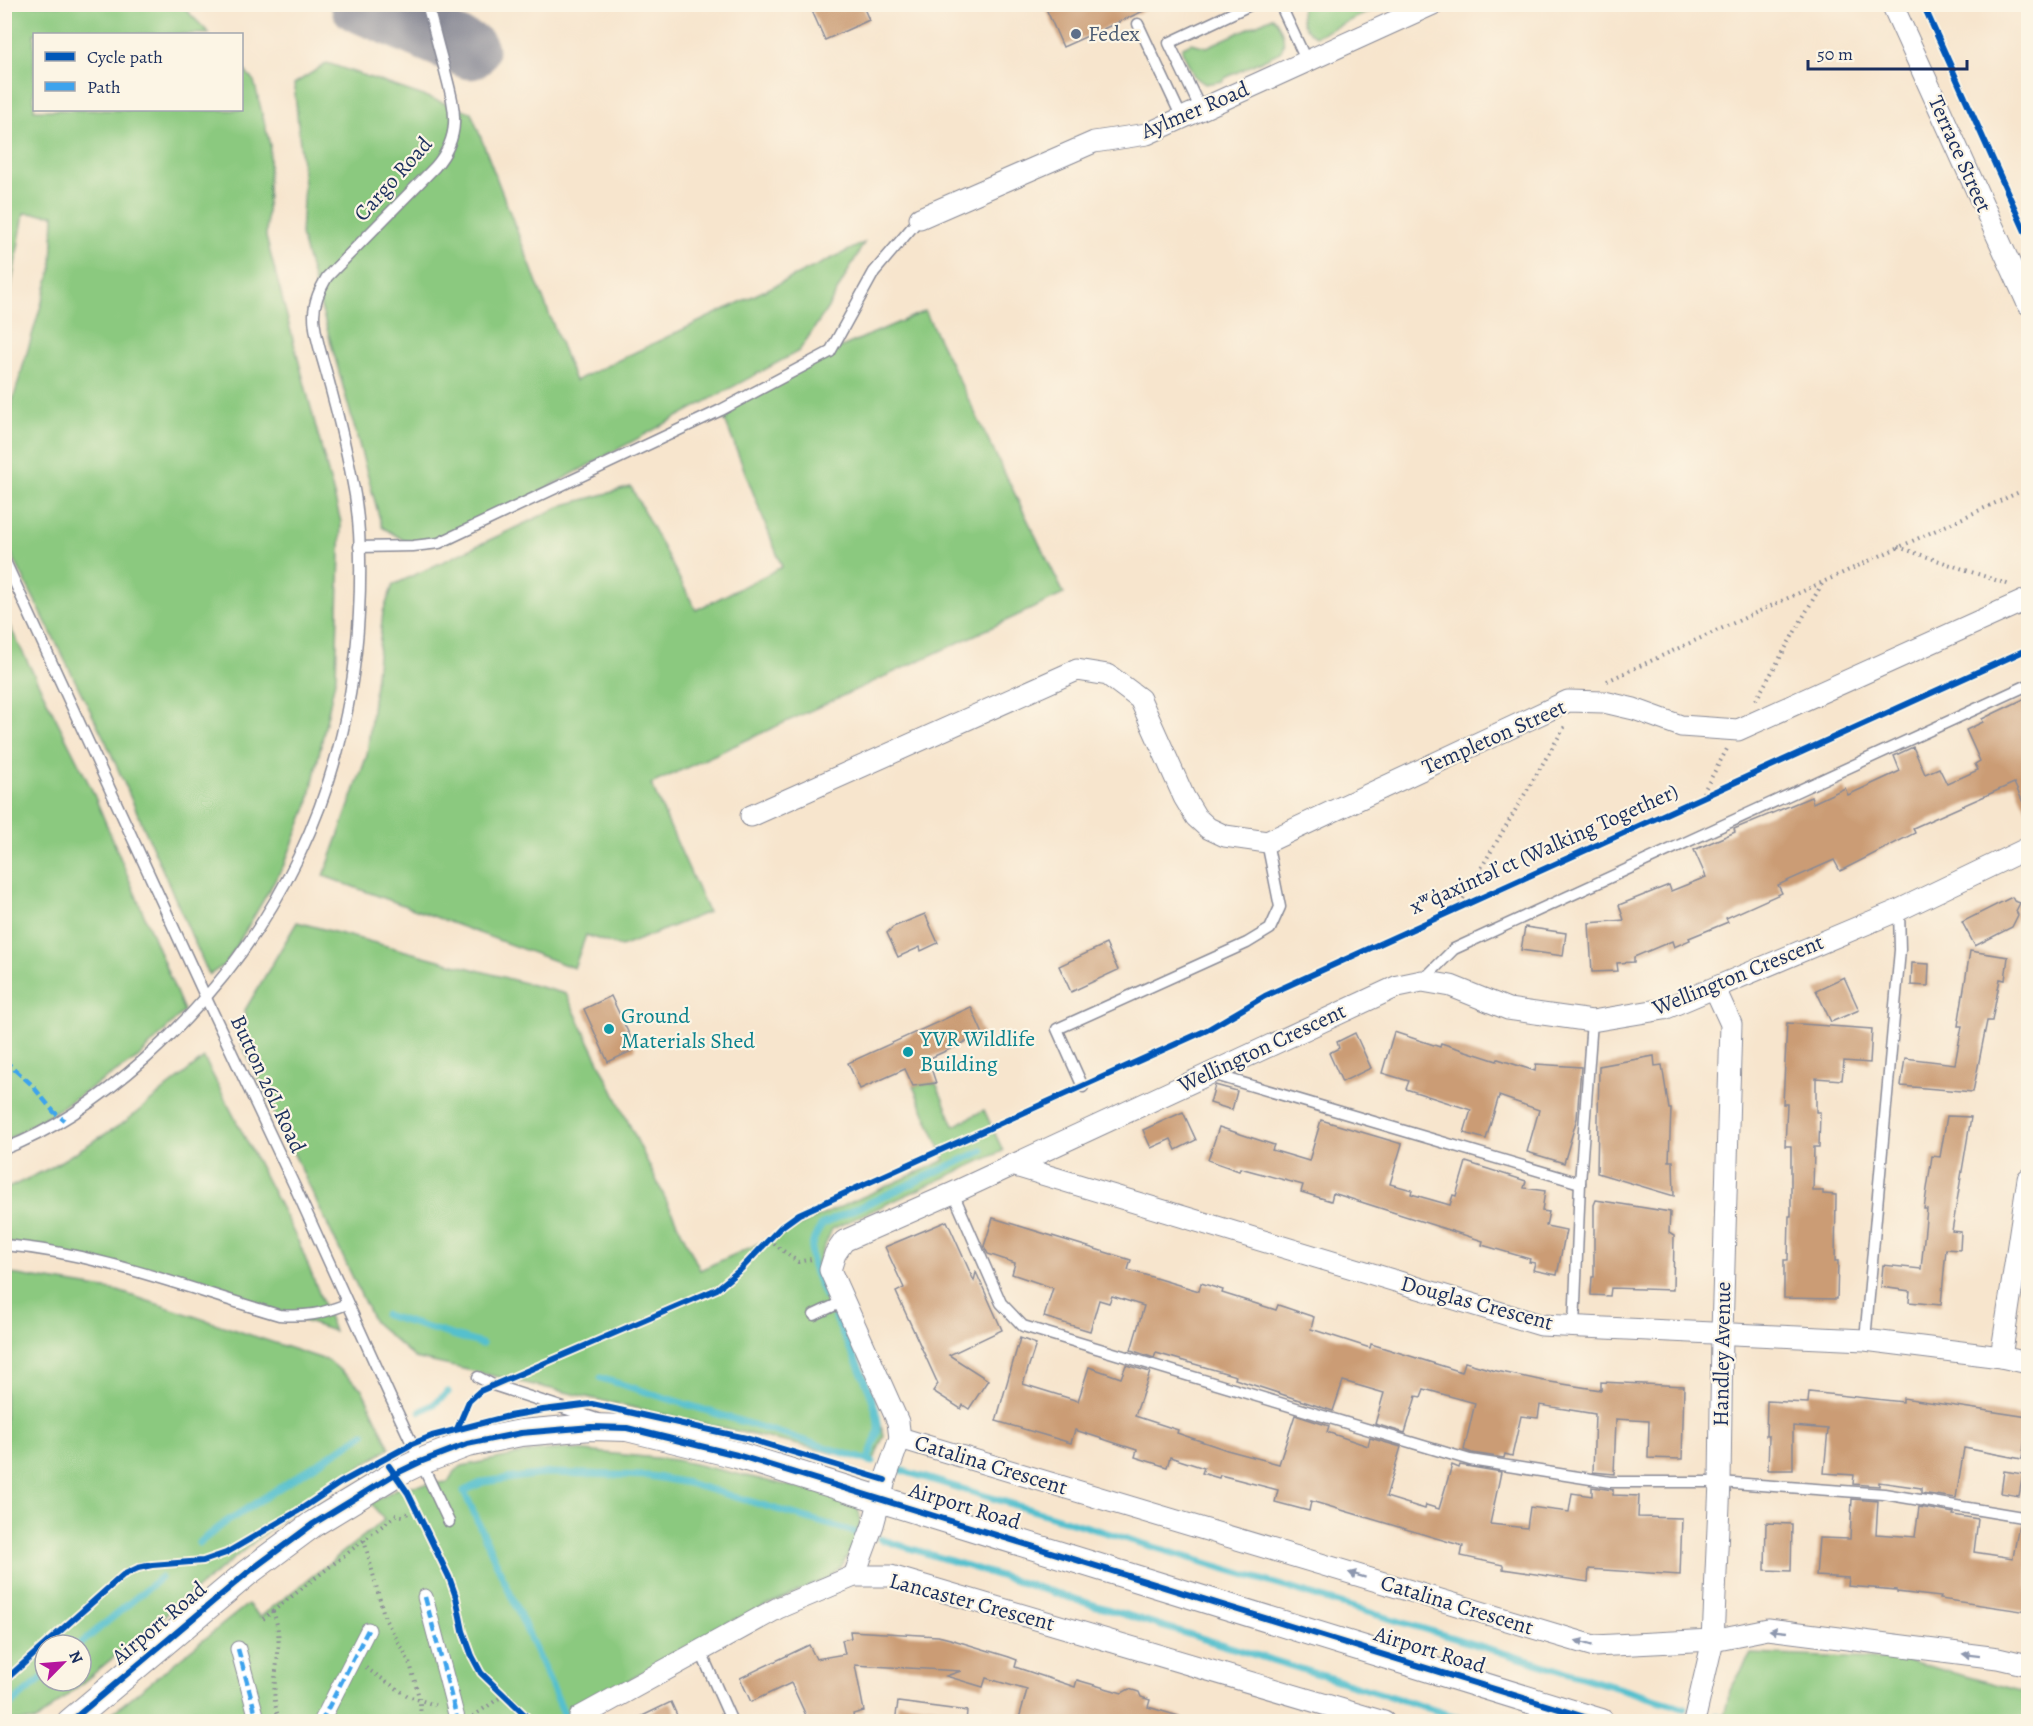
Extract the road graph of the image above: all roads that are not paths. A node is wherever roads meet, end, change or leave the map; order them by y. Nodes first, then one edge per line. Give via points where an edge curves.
1 (427, 4) edge
2 (1252, 4) edge
3 (1280, 4) edge
4 (1433, 4) edge
5 (1892, 4) edge
6 (1138, 24) dead end
7 (1307, 62) junction
8 (1191, 114) junction
9 (920, 218) joint
10 (2028, 304) edge
11 (359, 547) junction
12 (4, 559) edge
13 (2028, 599) edge
14 (2028, 685) edge
15 (751, 816) dead end
16 (1267, 842) junction
17 (2028, 848) edge
18 (1899, 910) junction
19 (1422, 981) junction
20 (1715, 989) junction
21 (206, 998) junction
22 (1592, 1021) junction
23 (1207, 1073) junction
24 (1083, 1087) dead end
25 (4, 1149) edge
26 (1012, 1165) junction
27 (2028, 1179) edge
28 (1580, 1183) junction
29 (953, 1193) junction
30 (4, 1245) edge
31 (844, 1301) junction
32 (347, 1304) junction
33 (814, 1315) dead end
34 (1574, 1327) junction
35 (1722, 1333) junction
36 (1865, 1340) junction
37 (2001, 1358) junction
38 (2028, 1363) edge
39 (478, 1377) dead end
40 (627, 1428) junction
41 (900, 1438) junction
42 (420, 1462) junction
43 (1720, 1482) junction
44 (880, 1499) junction
45 (2028, 1518) edge
46 (449, 1522) dead end
47 (854, 1576) junction
48 (425, 1598) dead end
49 (368, 1630) dead end
50 (1713, 1640) junction
51 (238, 1649) dead end
52 (700, 1650) junction
53 (2028, 1665) edge
54 (456, 1716) edge
55 (580, 1717) dead end
56 (70, 1722) edge
57 (258, 1722) edge
58 (321, 1722) edge
59 (732, 1722) edge
60 (1384, 1722) edge
61 (1601, 1722) edge
62 (1694, 1722) edge

1 - 11 lane, Cargo Road via 455,108 451,142 435,167 327,278 316,299 315,330 355,496
2 - 8 lane via 1169,43
3 - 7 lane
4 - 7 street, Aylmer Road
5 - 10 street, Terrace Street
6 - 8 lane
7 - 8 street, Aylmer Road
8 - 9 street, Aylmer Road via 1147,134 1094,142
9 - 11 lane via 874,272 830,352 722,410 439,543
11 - 21 lane, Cargo Road via 357,654 332,772 285,885 256,932
12 - 21 lane, Button 26L Road
13 - 16 street, Templeton Street via 1738,730 1681,726 1604,702 1568,701
14 - 19 lane via 1454,949
15 - 16 street via 1077,670 1108,675 1140,699 1184,797 1208,828 1225,836
16 - 24 lane via 1280,907 1270,929 1057,1029
17 - 18 street, Wellington Crescent
18 - 20 street, Wellington Crescent
18 - 36 lane via 1900,950
19 - 22 street, Wellington Crescent via 1451,986 1508,1009
19 - 23 street, Wellington Crescent via 1398,986
20 - 22 street, Wellington Crescent via 1664,1009
20 - 35 street, Handley Avenue via 1731,1024
21 - 25 lane, Cargo Road via 166,1040 104,1093 42,1133
21 - 32 lane, Button 26L Road
22 - 28 lane
23 - 26 street, Wellington Crescent
23 - 28 lane
26 - 29 street, Wellington Crescent
26 - 34 street, Douglas Crescent via 1541,1325
27 - 37 street
28 - 34 lane
29 - 31 street, Wellington Crescent via 844,1241 830,1270
29 - 43 lane via 1001,1303 1023,1326 1470,1460 1610,1482
30 - 32 lane via 38,1248 121,1267 279,1315 322,1314
31 - 33 lane
31 - 41 street, Wellington Crescent via 898,1422
32 - 42 lane, Button 26L Road
34 - 35 street, Douglas Crescent
35 - 36 street, Douglas Crescent
35 - 43 street, Handley Avenue
36 - 37 street, Douglas Crescent
37 - 38 street, Douglas Crescent
39 - 40 lane
40 - 42 street, Airport Road via 521,1433 467,1444
40 - 44 street, Airport Road via 737,1455
41 - 44 street
50 -> 41 street, Catalina Crescent via 1594,1646
42 - 46 lane, Button 26L Road
42 - 56 street, Airport Road via 313,1524
43 - 45 lane via 1884,1494
43 - 50 street, Handley Avenue
44 - 47 street
44 - 61 street, Airport Road
47 - 52 street, Lancaster Crescent via 778,1608
47 - 60 street, Lancaster Crescent via 891,1576
48 - 54 street
49 - 58 street
53 -> 50 street, Catalina Crescent via 1768,1629
50 - 62 street, Handley Avenue
51 - 57 street
52 - 55 street, Lancaster Crescent
52 - 59 lane

